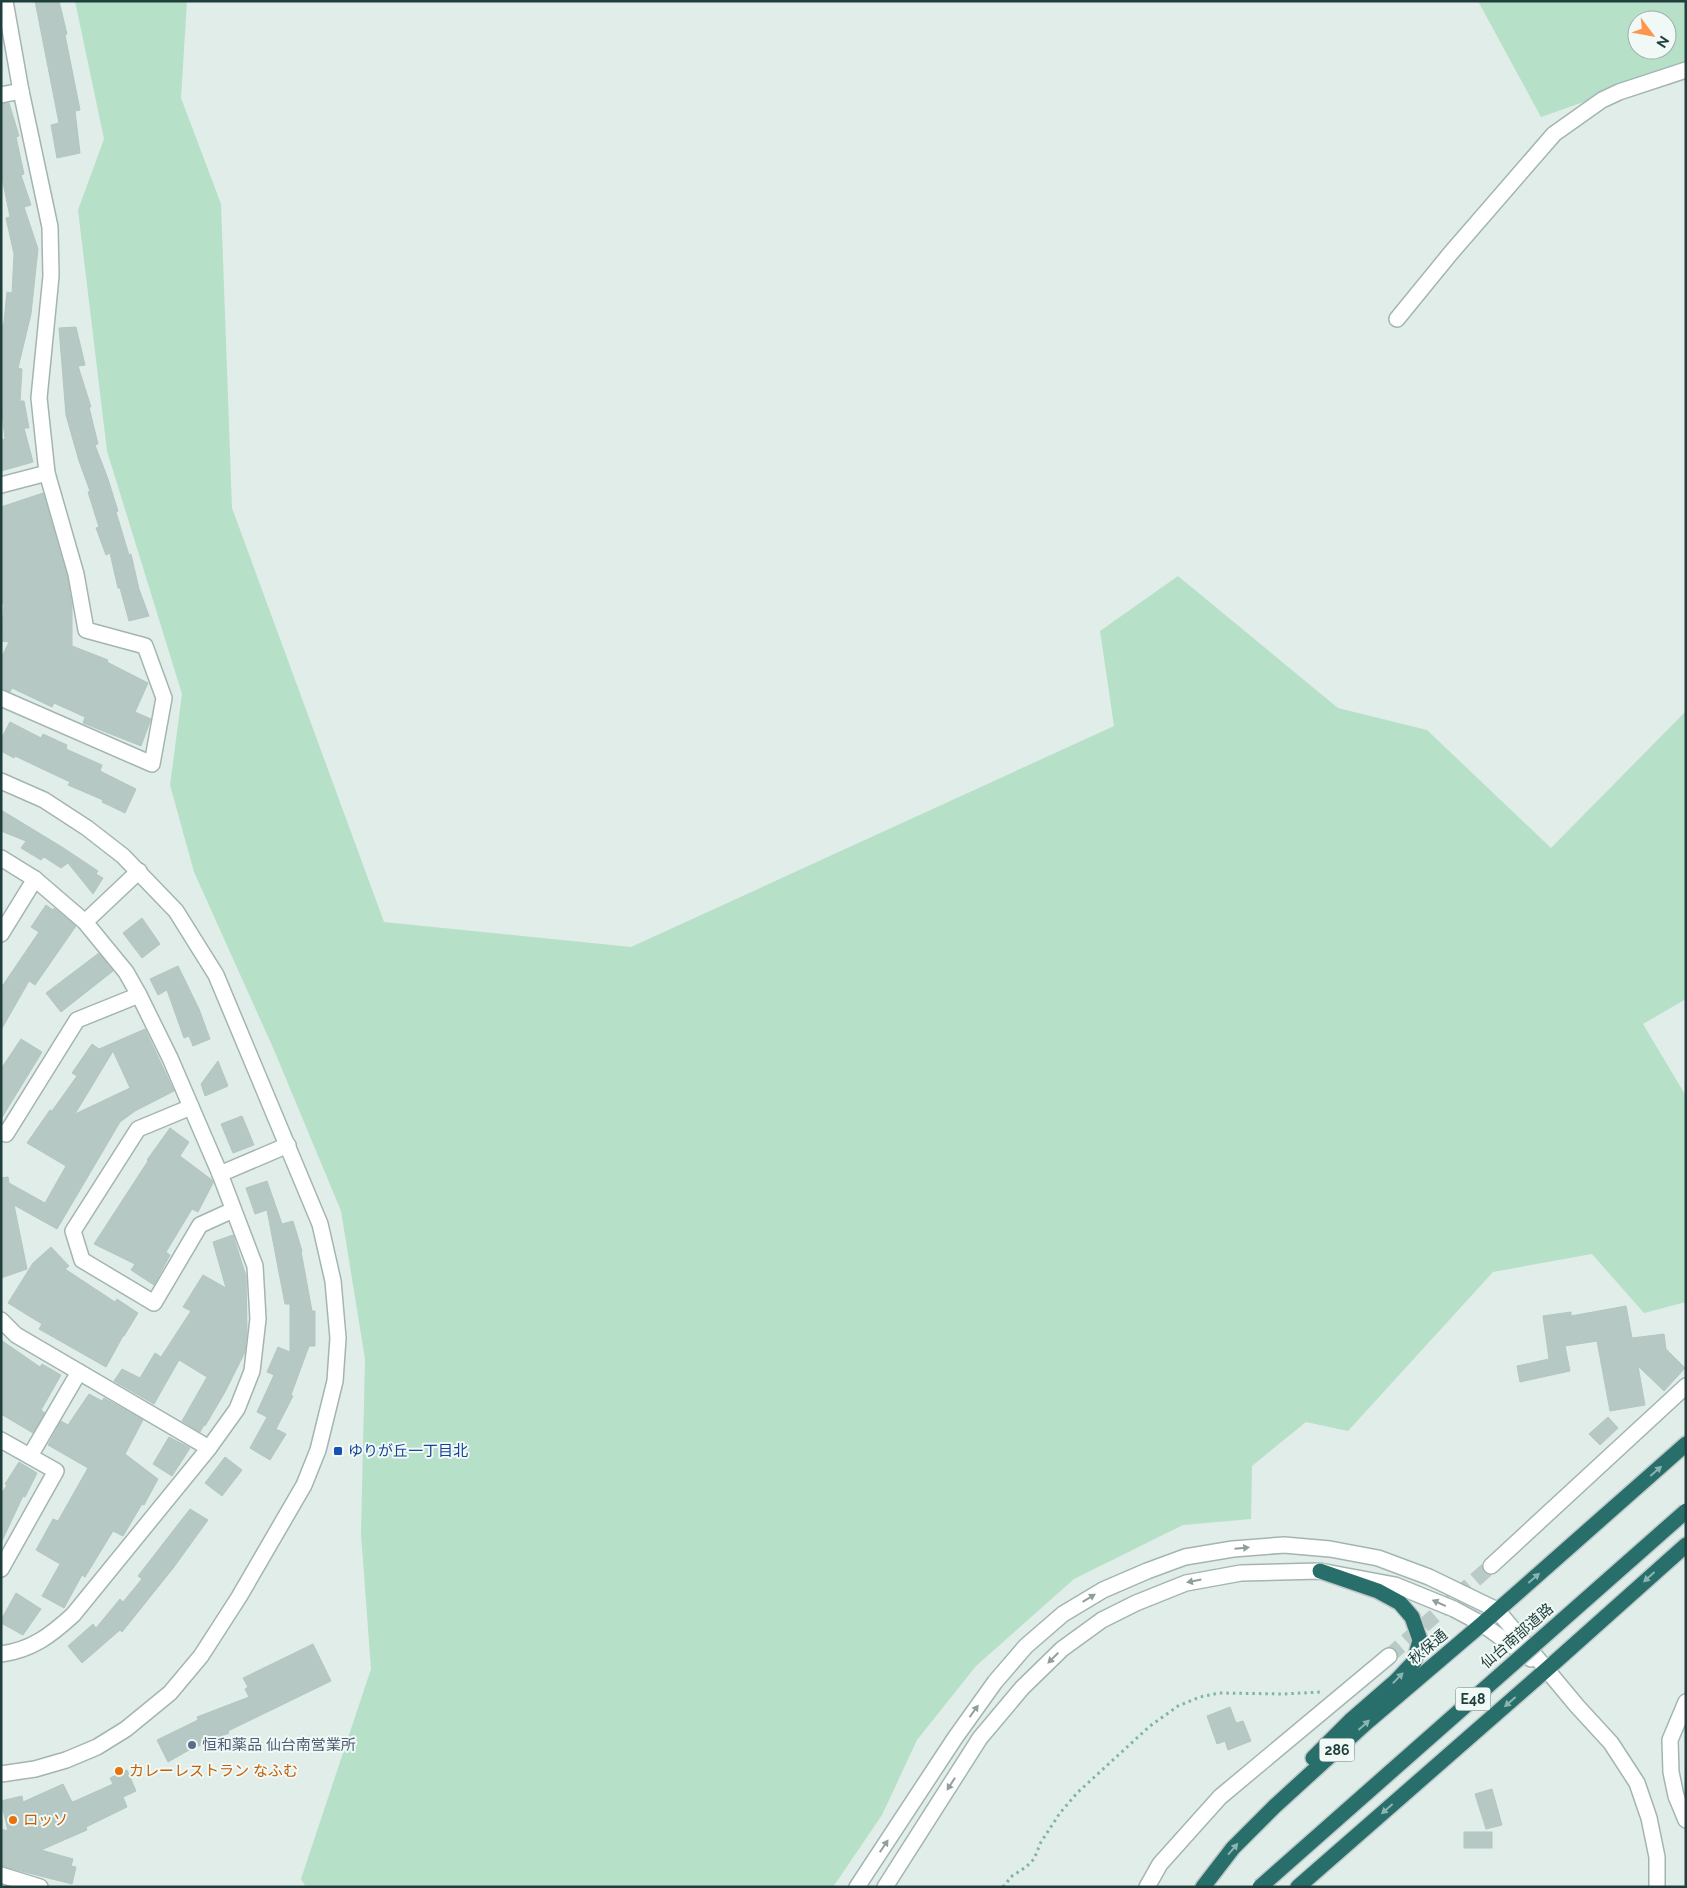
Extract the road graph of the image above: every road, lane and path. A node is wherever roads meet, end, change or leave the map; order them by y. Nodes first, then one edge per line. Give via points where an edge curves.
1 (5, 1) edge
2 (1686, 70) edge
3 (21, 91) junction
4 (1, 95) edge
5 (1397, 319) dead end
6 (48, 473) junction
7 (1, 485) edge
8 (1, 698) edge
9 (1, 782) edge
10 (1, 858) edge
11 (139, 871) junction
12 (35, 879) junction
13 (85, 922) junction
14 (1, 934) edge
15 (139, 995) junction
16 (191, 1106) junction
17 (1, 1132) edge
18 (288, 1145) junction
19 (220, 1174) junction
20 (233, 1210) junction
21 (1, 1320) edge
22 (79, 1372) junction
23 (1686, 1386) edge
24 (1, 1440) edge
25 (1686, 1444) edge
26 (209, 1448) junction
27 (30, 1456) junction
28 (1686, 1511) edge
29 (1686, 1545) edge
30 (1491, 1566) tunnel mouth
31 (1, 1568) edge
32 (1320, 1571) junction
33 (1498, 1610) junction
34 (1482, 1624) junction
35 (1, 1654) edge
36 (1389, 1656) tunnel mouth
37 (1546, 1670) junction
38 (1344, 1693) junction
39 (1686, 1702) edge
40 (1, 1774) edge
41 (1294, 1789) junction
42 (1686, 1820) edge
43 (1, 1875) edge
44 (40, 1887) edge
45 (857, 1887) edge
46 (885, 1887) edge
47 (1003, 1887) edge
48 (1147, 1887) edge
49 (1203, 1887) edge
50 (1260, 1887) edge
51 (1298, 1887) edge
52 (1657, 1887) edge

1 - 3 street
2 - 5 street via 1602,100 1554,134
3 - 4 street
3 - 6 street via 50,227 51,276 39,398
6 - 7 street
6 - 8 street via 76,574 86,630 145,646 164,698 152,764
9 - 11 street via 52,804 113,847
10 - 12 street
11 - 13 street
11 - 18 street via 176,911 216,975
12 - 13 street
12 - 14 street
13 - 15 street via 126,972
15 - 16 street
15 - 17 street via 77,1020 6,1134
16 - 19 street
16 - 20 street via 138,1129 73,1231 82,1260 154,1303 200,1225
18 - 19 street
18 - 40 street via 320,1224 333,1281 338,1338 335,1381 318,1450 304,1485 201,1656 170,1693 126,1729 97,1747 35,1769
19 - 20 street
20 - 26 street via 255,1266 258,1319 252,1371 237,1409
21 - 22 street via 16,1335
22 - 26 street
22 - 27 street
23 - 30 street
24 - 27 street
33 -> 25 highway, 秋保通 / 286
26 - 35 street via 73,1615 48,1637 15,1652
27 - 31 street via 56,1471
28 - 50 highway, 仙台南部道路 / E48, bridge
29 -> 37 highway
34 -> 32 street via 1395,1585
41 -> 32 highway via 1313,1759 1414,1662 1420,1640 1412,1617 1400,1603 1378,1591
32 -> 46 street via 1241,1573 1186,1583 1102,1620 1062,1649 1022,1688 980,1738
33 - 34 highway, 秋保通 / 286
33 - 37 street
45 -> 33 street via 995,1682 1026,1646 1063,1614 1103,1590 1185,1557 1284,1545 1378,1558 1430,1577
34 - 37 street
41 -> 34 highway, 秋保通 / 286
36 - 38 street
37 -> 51 highway
37 - 52 street via 1611,1743 1637,1783 1657,1857
38 - 47 path via 1219,1693 1178,1706 1150,1726 1077,1793 1041,1842 1034,1859
38 - 48 street via 1220,1797 1160,1864
39 - 42 street via 1670,1740 1671,1772
49 -> 41 highway, 秋保通 / 286 via 1233,1848
43 - 44 street

